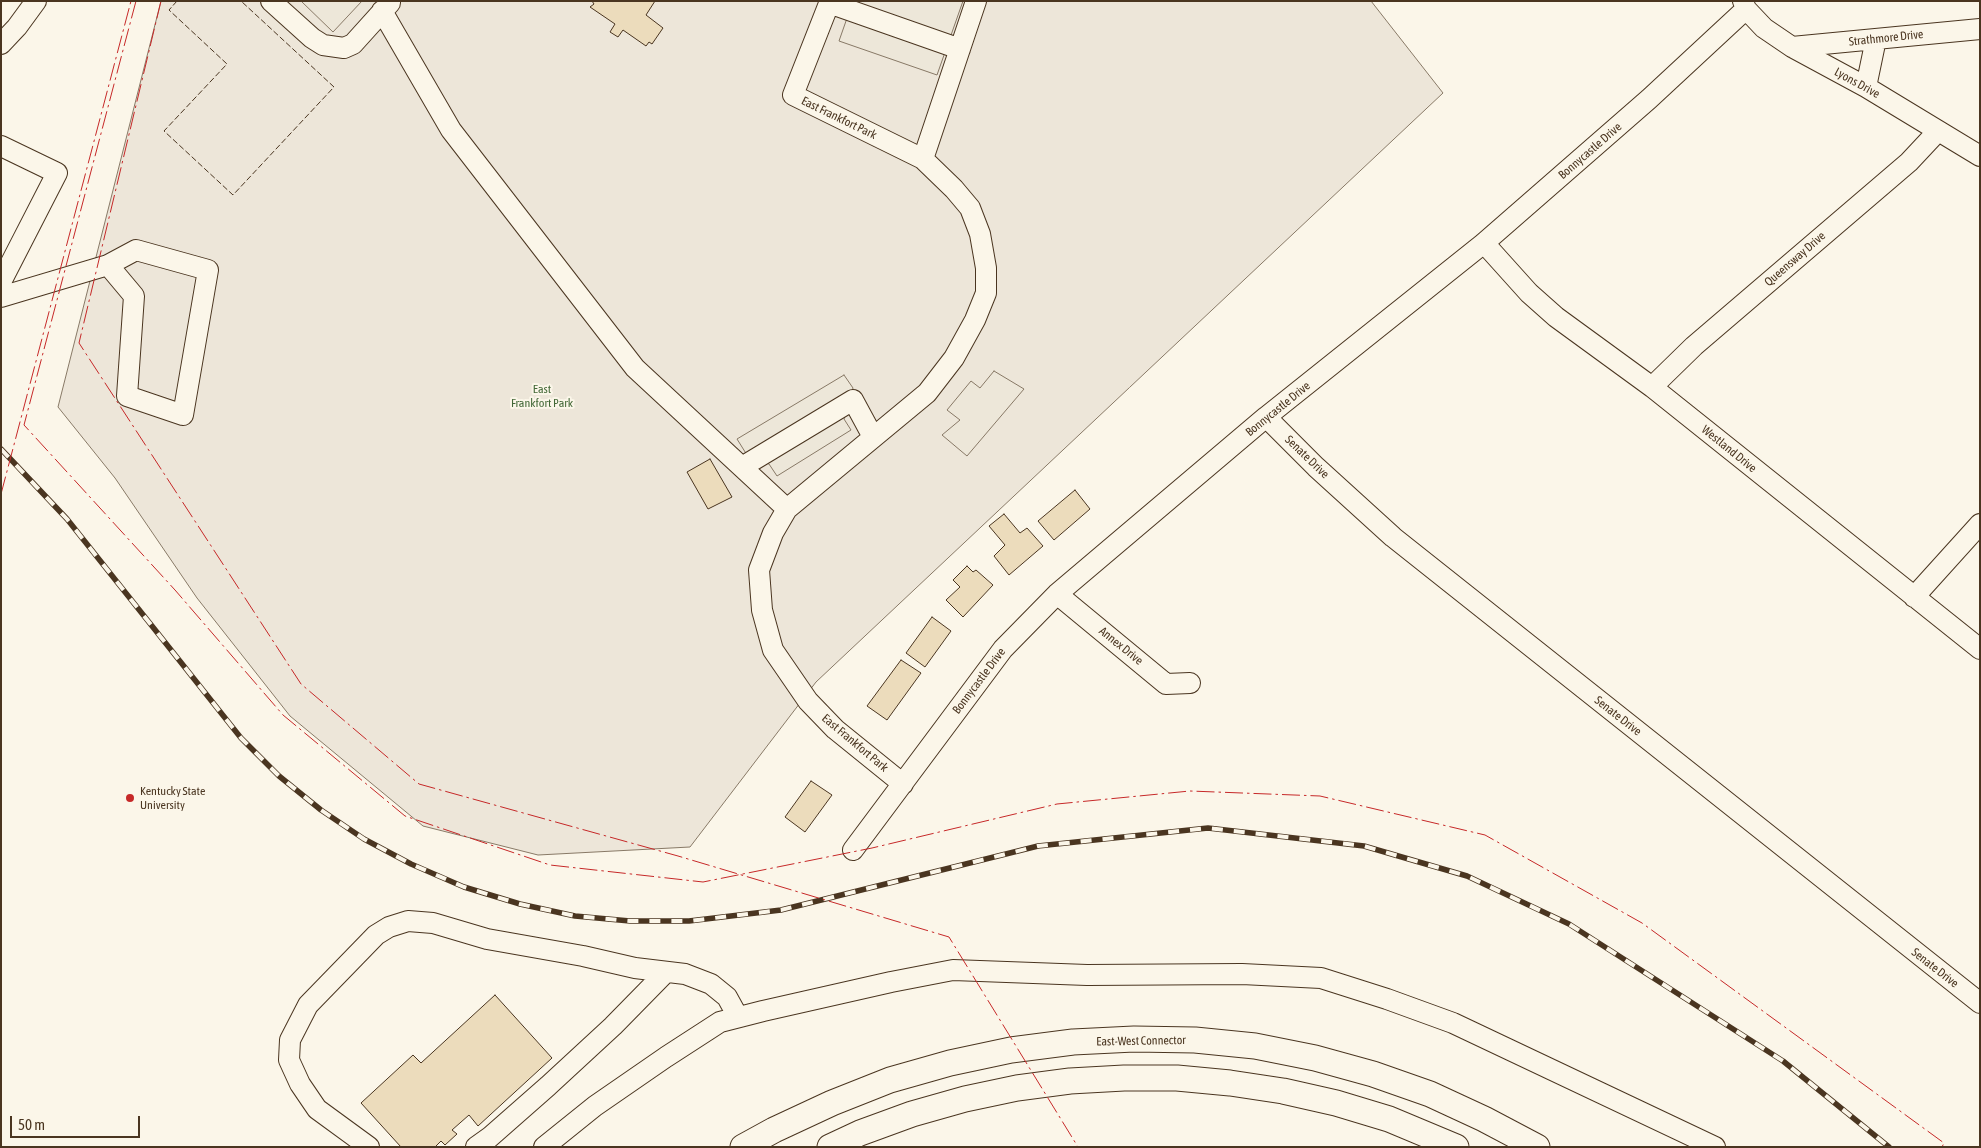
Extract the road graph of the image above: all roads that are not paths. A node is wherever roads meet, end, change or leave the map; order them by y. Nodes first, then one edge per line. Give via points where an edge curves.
1 (36, 1) edge
2 (271, 1) edge
3 (976, 1) edge
4 (830, 2) edge
5 (1744, 5) edge
6 (387, 6) edge
7 (1980, 29) edge
8 (1876, 39) junction
9 (1, 44) edge
10 (1792, 47) junction
11 (960, 49) junction
12 (1866, 86) junction
13 (1938, 131) junction
14 (1, 146) edge
15 (1980, 156) edge
16 (923, 159) junction
17 (1484, 243) junction
18 (108, 265) junction
19 (1, 282) edge
20 (1, 296) edge
21 (1652, 388) junction
22 (1266, 417) junction
23 (873, 437) junction
24 (742, 467) junction
25 (787, 509) junction
26 (1980, 524) edge
27 (1057, 594) junction
28 (1914, 597) junction
29 (1980, 649) edge
30 (1190, 684) dead end
31 (903, 784) junction
32 (853, 850) dead end
33 (666, 972) junction
34 (1980, 1003) edge
35 (738, 1017) junction
36 (369, 1147) edge
37 (476, 1147) edge
38 (544, 1147) edge
39 (744, 1147) edge
40 (830, 1147) edge
41 (1456, 1147) edge
42 (1537, 1147) edge
43 (1715, 1147) edge

1 - 9 street
2 - 6 street via 312,38 334,48 353,44
3 - 11 street
4 - 11 street
4 - 16 street, East Frankfort Park via 792,95
5 - 10 street, Lyons Drive via 1764,28
5 - 17 street, Bonnycastle Drive via 1650,99
6 - 24 street via 451,130 635,368
7 - 8 street, Strathmore Drive
8 - 10 street, Strathmore Drive
8 - 12 street
10 - 12 street, Lyons Drive
11 - 16 street
12 - 13 street, Lyons Drive
13 - 15 street, Lyons Drive
13 - 21 street, Queensway Drive via 1908,162 1694,346
14 - 19 street via 57,173
16 - 23 street, East Frankfort Park via 970,208 980,234 986,268 986,293 975,320 949,365 927,393
17 - 21 street, Westland Drive via 1529,294
17 - 22 street, Bonnycastle Drive
18 - 18 street via 136,250 208,270 183,415 127,396 134,296
18 - 20 street
21 - 28 street, Westland Drive
22 - 27 street, Bonnycastle Drive
22 - 34 street, Senate Drive via 1316,468 1393,537
23 - 24 street via 853,400
23 - 25 street, East Frankfort Park
24 - 25 street
25 - 31 street, East Frankfort Park via 759,570 762,610 773,650 808,701 835,729
26 - 28 street
27 - 30 street, Annex Drive via 1166,684
27 - 31 street, Bonnycastle Drive via 1003,649
28 - 29 street, Westland Drive
31 - 32 street, Bonnycastle Drive
33 - 35 street via 685,974 711,984 727,996
33 - 36 street via 487,939 433,923 408,921 389,926 376,934 308,1005 290,1040 289,1060 317,1110
33 - 37 street via 606,1033
35 - 38 street via 720,1022 666,1057 595,1106
35 - 43 street via 952,970 1321,978 1453,1022
39 - 42 main road, East-West Connector via 832,1103 890,1080 950,1063 1011,1050 1134,1039 1256,1046 1315,1058 1430,1094
40 - 41 main road via 912,1114 964,1099 1070,1080 1124,1078 1177,1078 1283,1091 1389,1120

